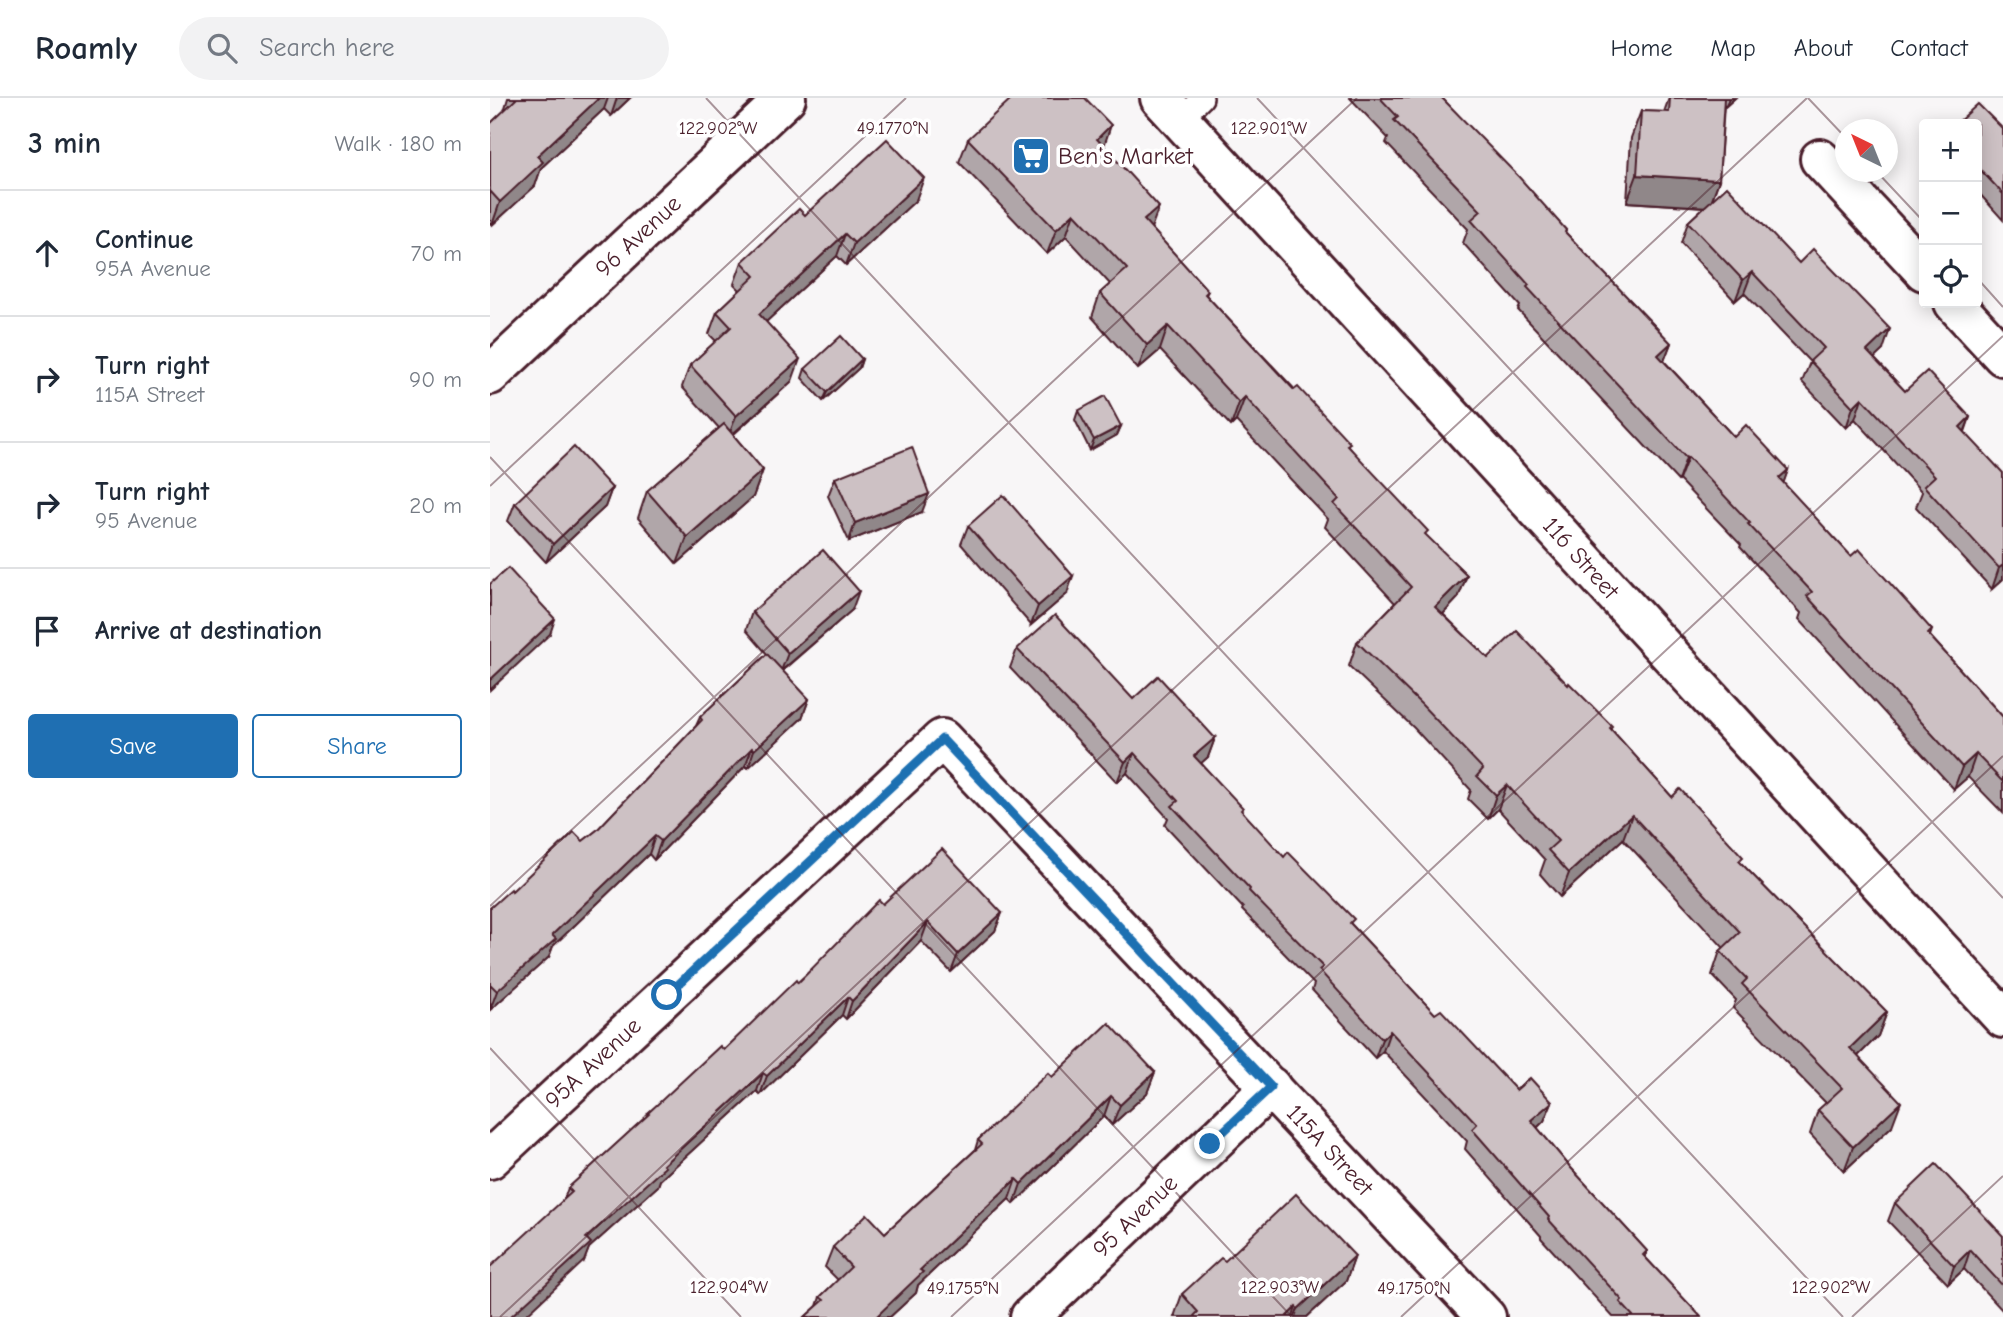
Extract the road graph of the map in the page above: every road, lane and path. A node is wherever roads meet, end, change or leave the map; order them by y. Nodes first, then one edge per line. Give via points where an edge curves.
1 (786, 98) edge
2 (1180, 105) edge
3 (1820, 159) dead end
4 (1919, 266) edge
5 (1959, 308) edge
6 (2003, 356) edge
7 (490, 375) edge
8 (942, 739) joint
9 (2003, 1018) edge
10 (1271, 1087) junction
11 (490, 1159) edge
12 (1030, 1317) edge
13 (1486, 1317) edge

1 - 7 street, 96 Avenue
2 - 9 street, 116 Street
3 - 4 street
5 - 6 street
8 - 10 street, 115A Street
8 - 11 street, 95A Avenue
10 - 12 street, 95 Avenue
10 - 13 street, 115A Street

